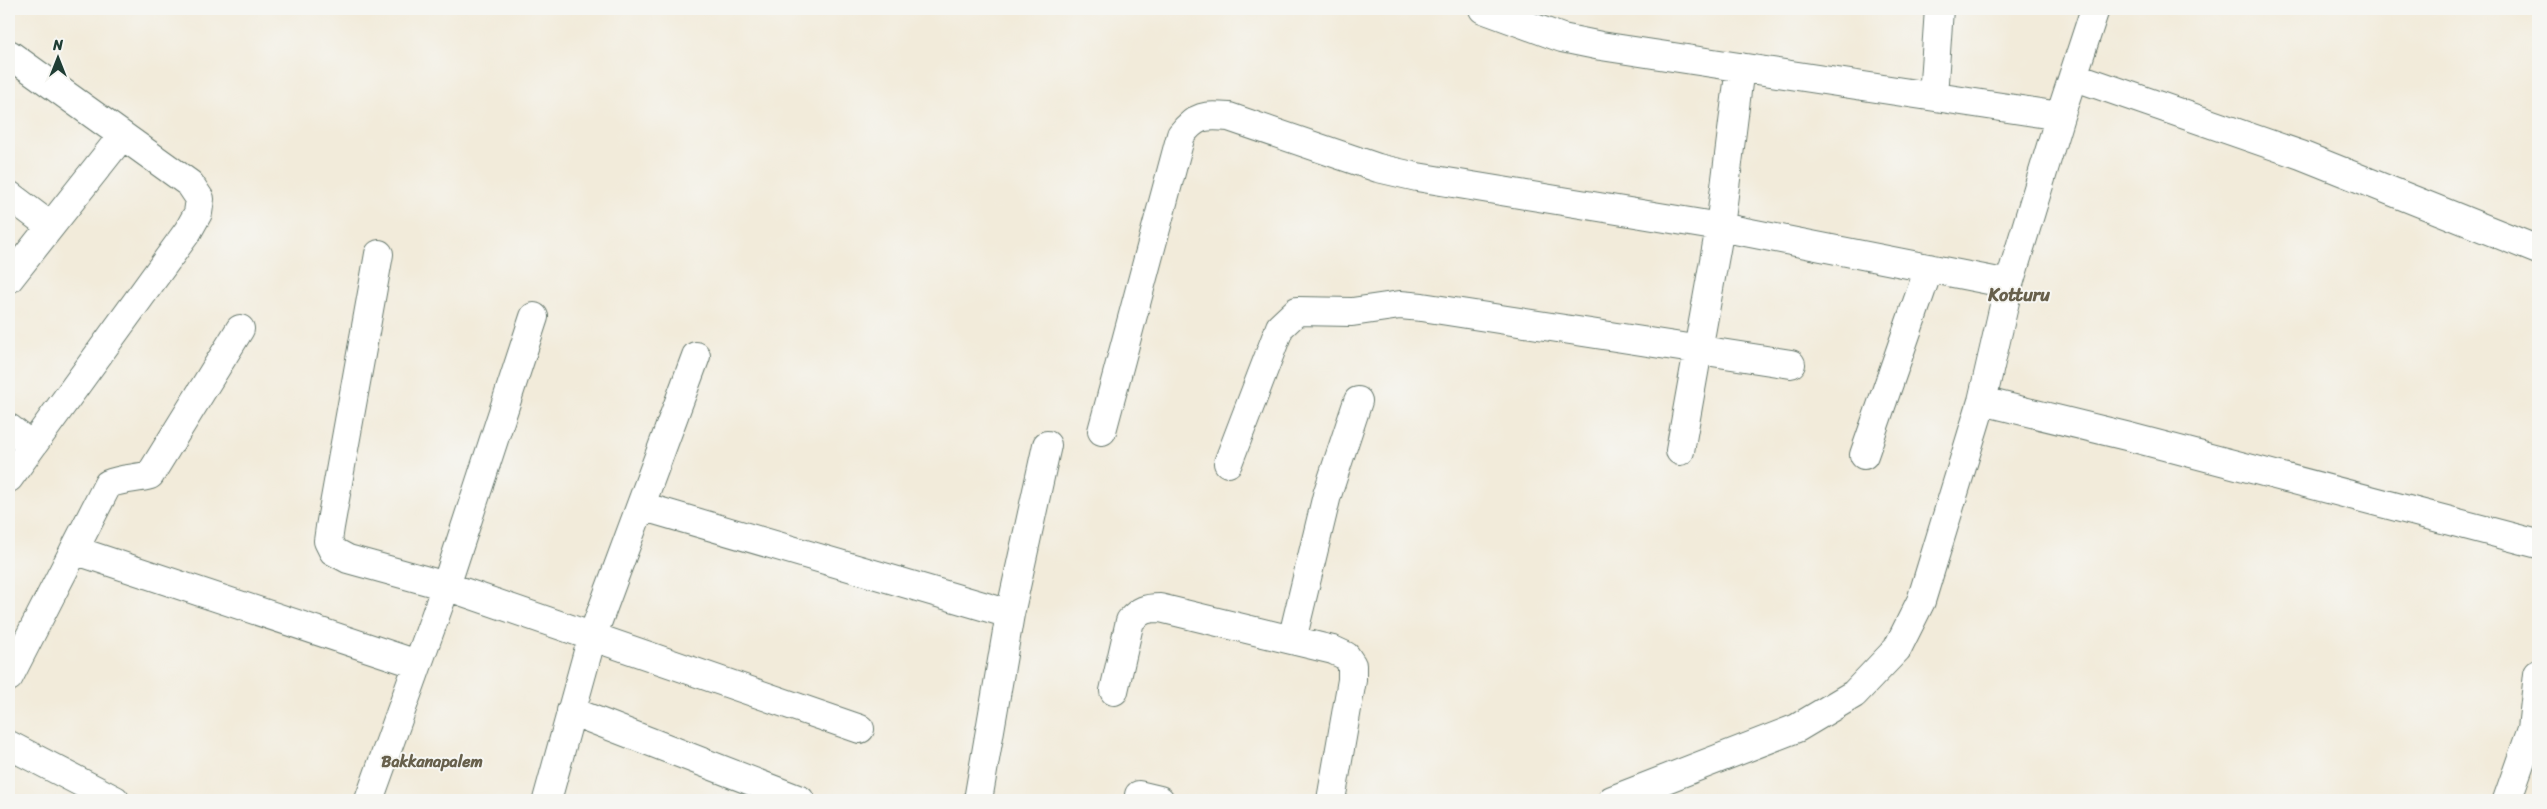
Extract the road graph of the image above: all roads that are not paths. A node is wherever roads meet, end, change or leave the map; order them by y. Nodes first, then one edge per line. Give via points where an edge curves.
1 (1483, 9) edge
2 (1939, 9) edge
3 (2095, 9) edge
4 (9, 54) edge
5 (1740, 67) junction
6 (2073, 76) junction
7 (1933, 96) junction
8 (2060, 116) junction
9 (122, 136) junction
10 (9, 195) edge
11 (50, 226) junction
12 (1720, 227) junction
13 (2538, 250) edge
14 (379, 254) dead end
15 (1930, 268) junction
16 (9, 279) edge
17 (2009, 284) junction
18 (534, 317) dead end
19 (240, 329) dead end
20 (1699, 349) junction
21 (696, 356) dead end
22 (1791, 364) dead end
23 (1358, 401) dead end
24 (1982, 401) junction
25 (9, 428) edge
26 (1102, 431) dead end
27 (1047, 445) dead end
28 (32, 446) junction
29 (1680, 451) dead end
30 (1864, 455) dead end
31 (1228, 463) dead end
32 (9, 478) edge
33 (641, 506) junction
34 (2538, 544) edge
35 (74, 550) junction
36 (446, 586) junction
37 (1010, 614) junction
38 (592, 636) junction
39 (1292, 640) junction
40 (417, 664) junction
41 (2538, 674) edge
42 (9, 677) edge
43 (1114, 691) dead end
44 (571, 711) junction
45 (860, 730) dead end
46 (9, 745) edge
47 (115, 800) edge
48 (369, 800) edge
49 (547, 800) edge
50 (800, 800) edge
51 (978, 800) edge
52 (1330, 800) edge
53 (1612, 800) edge
54 (2507, 800) edge

1 - 5 street via 1562,38
2 - 7 street
3 - 6 street
4 - 9 street
5 - 7 street
5 - 12 street
6 - 8 street
6 - 13 street via 2301,155
7 - 8 street
8 - 17 street
9 - 11 street
9 - 28 street via 190,184 200,199 198,213
10 - 11 street
11 - 16 street
12 - 15 street
12 - 20 street
12 - 26 street via 1417,177 1378,168 1229,117 1208,116 1192,121 1181,135
14 - 36 street via 328,540 332,551 348,559
15 - 17 street
15 - 30 street
17 - 24 street
18 - 36 street
19 - 35 street via 160,462 150,475 108,484
20 - 22 street
20 - 29 street
20 - 31 street via 1422,307 1400,305 1352,312 1297,311 1280,328
21 - 33 street
23 - 39 street via 1327,495
24 - 34 street
24 - 53 street via 1921,601 1897,649 1854,694 1797,728
25 - 28 street
27 - 37 street
28 - 32 street
33 - 37 street
33 - 38 street
35 - 40 street
35 - 42 street
36 - 38 street
36 - 40 street
37 - 51 street
38 - 44 street
38 - 45 street
39 - 43 street via 1160,608 1147,608 1130,621
39 - 52 street via 1333,650 1346,656 1352,666
40 - 48 street
41 - 54 street via 2532,729
44 - 49 street
44 - 50 street
46 - 47 street

